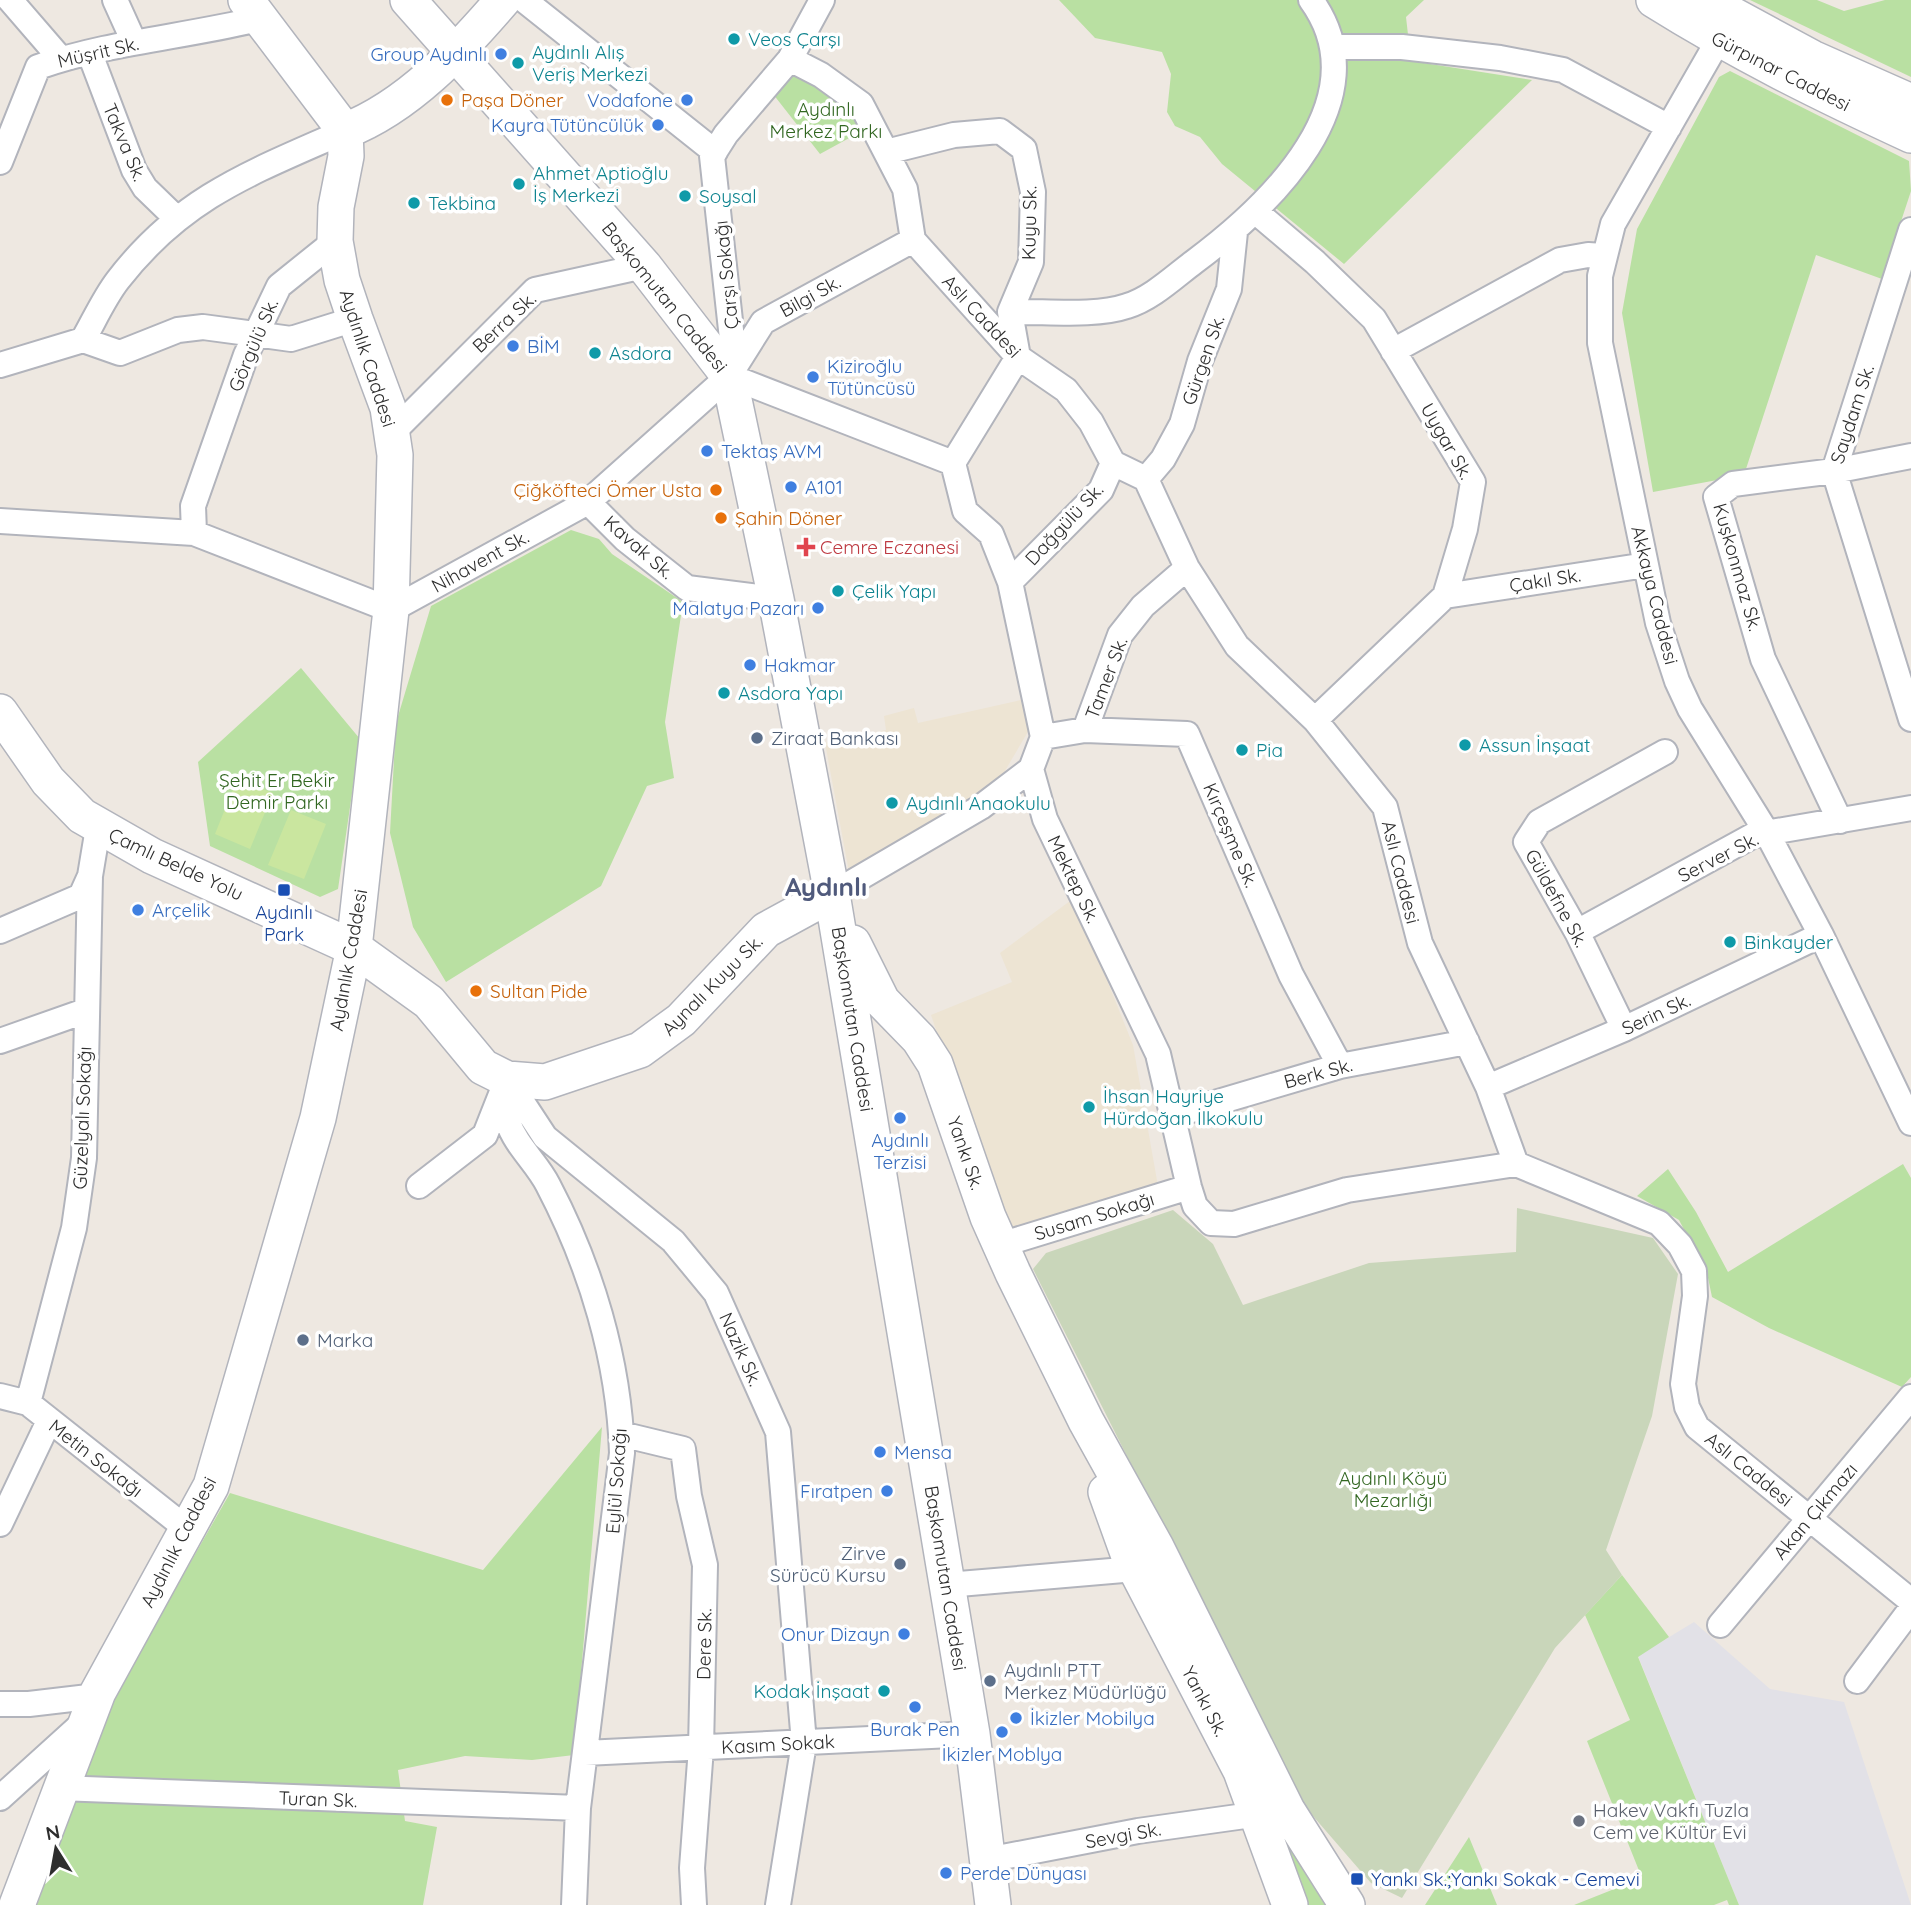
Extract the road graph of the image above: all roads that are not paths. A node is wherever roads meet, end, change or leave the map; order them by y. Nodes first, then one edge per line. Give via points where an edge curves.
1 (10, 0) edge
2 (114, 0) edge
3 (408, 0) edge
4 (503, 0) edge
5 (524, 0) edge
6 (822, 0) edge
7 (1311, 0) edge
8 (1654, 0) edge
9 (1702, 0) edge
10 (252, 10) edge
11 (1718, 41) junction
12 (134, 42) junction
13 (1334, 47) junction
14 (456, 51) junction
15 (90, 54) junction
16 (1812, 58) junction
17 (61, 59) junction
18 (790, 59) junction
19 (1911, 102) edge
20 (1669, 127) junction
21 (345, 131) junction
22 (1911, 135) edge
23 (715, 152) junction
24 (886, 152) junction
25 (0, 162) edge
26 (1255, 211) junction
27 (176, 218) junction
28 (1911, 229) edge
29 (1235, 232) junction
30 (913, 240) junction
31 (335, 241) junction
32 (1603, 256) junction
33 (644, 266) junction
34 (1010, 312) junction
35 (355, 319) junction
36 (256, 333) junction
37 (82, 340) junction
38 (1393, 351) junction
39 (1018, 357) junction
40 (0, 365) edge
41 (729, 376) junction
42 (394, 431) junction
43 (1911, 456) edge
44 (953, 463) junction
45 (1113, 463) junction
46 (1834, 471) junction
47 (1146, 479) junction
48 (588, 502) junction
49 (0, 521) edge
50 (194, 533) junction
51 (1646, 565) junction
52 (1187, 568) junction
53 (1010, 582) junction
54 (1445, 596) junction
55 (776, 599) junction
56 (391, 610) junction
57 (0, 712) edge
58 (1911, 719) edge
59 (1315, 720) junction
60 (1085, 730) junction
61 (1043, 737) junction
62 (1665, 752) dead end
63 (1031, 769) junction
64 (1911, 808) edge
65 (1840, 821) junction
66 (98, 828) junction
67 (1767, 833) junction
68 (90, 876) junction
69 (832, 894) junction
70 (0, 931) edge
71 (1577, 932) junction
72 (1821, 935) junction
73 (354, 948) junction
74 (85, 1012) junction
75 (1624, 1029) junction
76 (0, 1041) edge
77 (1467, 1042) junction
78 (1340, 1066) junction
79 (507, 1079) junction
80 (1488, 1087) junction
81 (1171, 1116) junction
82 (1911, 1124) edge
83 (1516, 1164) junction
84 (419, 1186) dead end
85 (1189, 1187) junction
86 (1000, 1245) junction
87 (0, 1396) edge
88 (1911, 1397) edge
89 (28, 1403) junction
90 (49, 1421) junction
91 (1086, 1421) junction
92 (621, 1434) junction
93 (1809, 1518) junction
94 (0, 1524) edge
95 (187, 1529) junction
96 (1135, 1569) junction
97 (947, 1585) junction
98 (1911, 1601) edge
99 (1911, 1609) edge
100 (1720, 1625) dead end
101 (1857, 1681) dead end
102 (0, 1704) edge
103 (93, 1707) junction
104 (971, 1734) junction
105 (804, 1743) junction
106 (701, 1748) junction
107 (585, 1753) junction
108 (60, 1787) junction
109 (0, 1798) edge
110 (578, 1808) junction
111 (1259, 1814) junction
112 (987, 1860) junction
113 (17, 1905) edge
114 (574, 1905) edge
115 (694, 1905) edge
116 (778, 1905) edge
117 (993, 1905) edge
118 (1290, 1905) edge
119 (1347, 1905) edge

1 - 17 street
2 - 12 street
3 - 14 street, Başkomutan Caddesi
4 - 14 street
5 - 23 street
6 - 18 street
7 - 13 street
8 - 11 street, Gürpınar Caddesi
9 - 11 street
9 - 16 street, Gürpınar Caddesi
10 - 12 street, Müşrit Sk. via 163,40
10 - 21 street
11 - 16 street
11 - 20 street, Akkaya Caddesi
11 - 22 street, Gürpınar Caddesi
12 - 15 street, Müşrit Sk.
13 - 20 street via 1402,47 1563,70
13 - 26 street via 1332,84 1315,135
14 - 21 street via 383,114
14 - 33 street, Başkomutan Caddesi
15 - 17 street, Müşrit Sk.
15 - 27 street, Takva Sk. via 134,170 145,188
16 - 19 street, Gürpınar Caddesi
17 - 25 street, Müşrit Sk. via 38,67
18 - 23 street
18 - 24 street via 861,104
20 - 32 street, Akkaya Caddesi via 1627,197
21 - 27 street via 233,180
21 - 31 street, Aydınlık Caddesi
23 - 41 street, Çarşı Sokağı via 733,348
24 - 30 street via 905,189
24 - 34 street, Kuyu Sk. via 954,135 1000,131 1024,149 1032,192 1031,262
26 - 29 street
26 - 38 street, Uygar Sk. via 1374,319
27 - 37 street via 117,282
28 - 46 street, Saydam Sk.
29 - 34 street via 1128,306
29 - 47 street, Gürgen Sk. via 1229,289 1200,361 1182,424
30 - 39 street, Aslı Caddesi
30 - 41 street, Bilgi Sk. via 763,322
31 - 35 street, Aydınlık Caddesi
31 - 36 street, Görgülü Sk. via 279,286
32 - 38 street via 1560,260
32 - 51 street, Akkaya Caddesi via 1600,343
33 - 41 street, Başkomutan Caddesi
33 - 42 street, Berra Sk. via 535,290
34 - 39 street
35 - 36 street via 291,339
35 - 42 street, Aydınlık Caddesi
36 - 37 street via 203,327 178,330 120,353
36 - 50 street, Görgülü Sk. via 193,506
37 - 40 street
38 - 54 street, Uygar Sk. via 1473,482
39 - 44 street
39 - 45 street, Aslı Caddesi via 1066,390 1091,422
41 - 44 street
41 - 48 street, Nihavent Sk.
41 - 55 street, Başkomutan Caddesi
42 - 56 street, Aydınlık Caddesi
43 - 46 street, Kuşkonmaz Sk.
44 - 53 street via 965,511 991,534
45 - 47 street
45 - 53 street, Dağgülü Sk. via 1101,490
46 - 58 street, Saydam Sk.
46 - 65 street, Kuşkonmaz Sk. via 1733,484 1716,497 1763,659
47 - 52 street, Aslı Caddesi
48 - 55 street, Kavak Sk. via 625,539 687,588
48 - 56 street, Nihavent Sk.
49 - 50 street
50 - 56 street
51 - 54 street, Çakıl Sk.
51 - 67 street, Akkaya Caddesi via 1677,681
52 - 59 street, Aslı Caddesi via 1237,646
52 - 60 street, Tamer Sk. via 1143,606 1120,635
53 - 61 street
54 - 59 street, Uygar Sk.
55 - 69 street, Başkomutan Caddesi
56 - 73 street, Aydınlık Caddesi
57 - 66 street, Çamlı Belde Yolu via 64,801
59 - 77 street, Aslı Caddesi via 1385,807 1420,943
60 - 61 street, Kırçeşme Sk.
60 - 78 street, Kırçeşme Sk. via 1187,734 1291,975
61 - 63 street
62 - 71 street, Güldefne Sk. via 1539,821 1526,842
63 - 69 street via 981,807
63 - 81 street, Mektep Sk. via 1045,818 1158,1054
64 - 65 street, Server Sk.
65 - 67 street, Server Sk.
66 - 68 street, Güzelyalı Sokağı
66 - 73 street, Çamlı Belde Yolu
67 - 71 street, Server Sk. via 1754,835
67 - 72 street, Akkaya Caddesi
68 - 70 street via 81,896
68 - 74 street, Güzelyalı Sokağı
69 - 79 street, Aynalı Kuyu Sk. via 766,930 681,1020 640,1050 545,1082
69 - 86 street, Yankı Sk. via 868,979 935,1064
69 - 97 street, Başkomutan Caddesi
71 - 75 street, Güldefne Sk.
72 - 75 street, Serin Sk.
72 - 82 street, Akkaya Caddesi
73 - 79 street, Nazik Sk. via 429,1002 483,1067
73 - 95 street, Aydınlık Caddesi via 318,1118 211,1486
74 - 76 street
74 - 89 street, Güzelyalı Sokağı via 84,1158 74,1228
75 - 80 street, Serin Sk.
77 - 78 street, Berk Sk.
77 - 80 street, Aslı Caddesi
78 - 81 street, Berk Sk.
79 - 84 street via 485,1135
79 - 92 street, Eylül Sokağı via 507,1120 548,1183 609,1341
79 - 105 street, Nazik Sk. via 545,1137 673,1241 716,1293 778,1432
80 - 83 street, Aslı Caddesi
81 - 85 street, Mektep Sk.
83 - 85 street, Mektep Sk. via 1347,1189 1234,1224 1211,1223 1195,1206
83 - 93 street, Aslı Caddesi via 1659,1223 1680,1245 1694,1270 1695,1283 1684,1384 1687,1407 1697,1427
85 - 86 street, Susam Sokağı
86 - 91 street, Yankı Sk.
87 - 89 street, Metin Sokağı
88 - 93 street, Akan Çıkmazı
89 - 90 street, Metin Sokağı
90 - 94 street
90 - 95 street, Metin Sokağı
91 - 96 street, Yankı Sk.
91 - 119 street, Yankı Sk. via 1156,1547 1287,1810
92 - 106 street, Dere Sk. via 683,1449 705,1565
92 - 107 street, Eylül Sokağı
93 - 98 street, Aslı Caddesi
93 - 100 street, Akan Çıkmazı
95 - 103 street, Aydınlık Caddesi
96 - 97 street
96 - 111 street, Yankı Sk. via 1241,1770
97 - 104 street, Başkomutan Caddesi
99 - 101 street
102 - 103 street
103 - 108 street, Aydınlık Caddesi
103 - 109 street
104 - 105 street, Kasım Sokak
104 - 112 street, Başkomutan Caddesi
105 - 106 street, Kasım Sokak
105 - 116 street, Nazik Sk.
106 - 107 street, Kasım Sokak
106 - 115 street, Dere Sk. via 692,1868
107 - 110 street, Eylül Sokağı
108 - 110 street, Turan Sk.
108 - 113 street, Aydınlık Caddesi
110 - 114 street, Eylül Sokağı
111 - 112 street, Sevgi Sk.
111 - 118 street, Yankı Sk.
112 - 117 street, Başkomutan Caddesi

